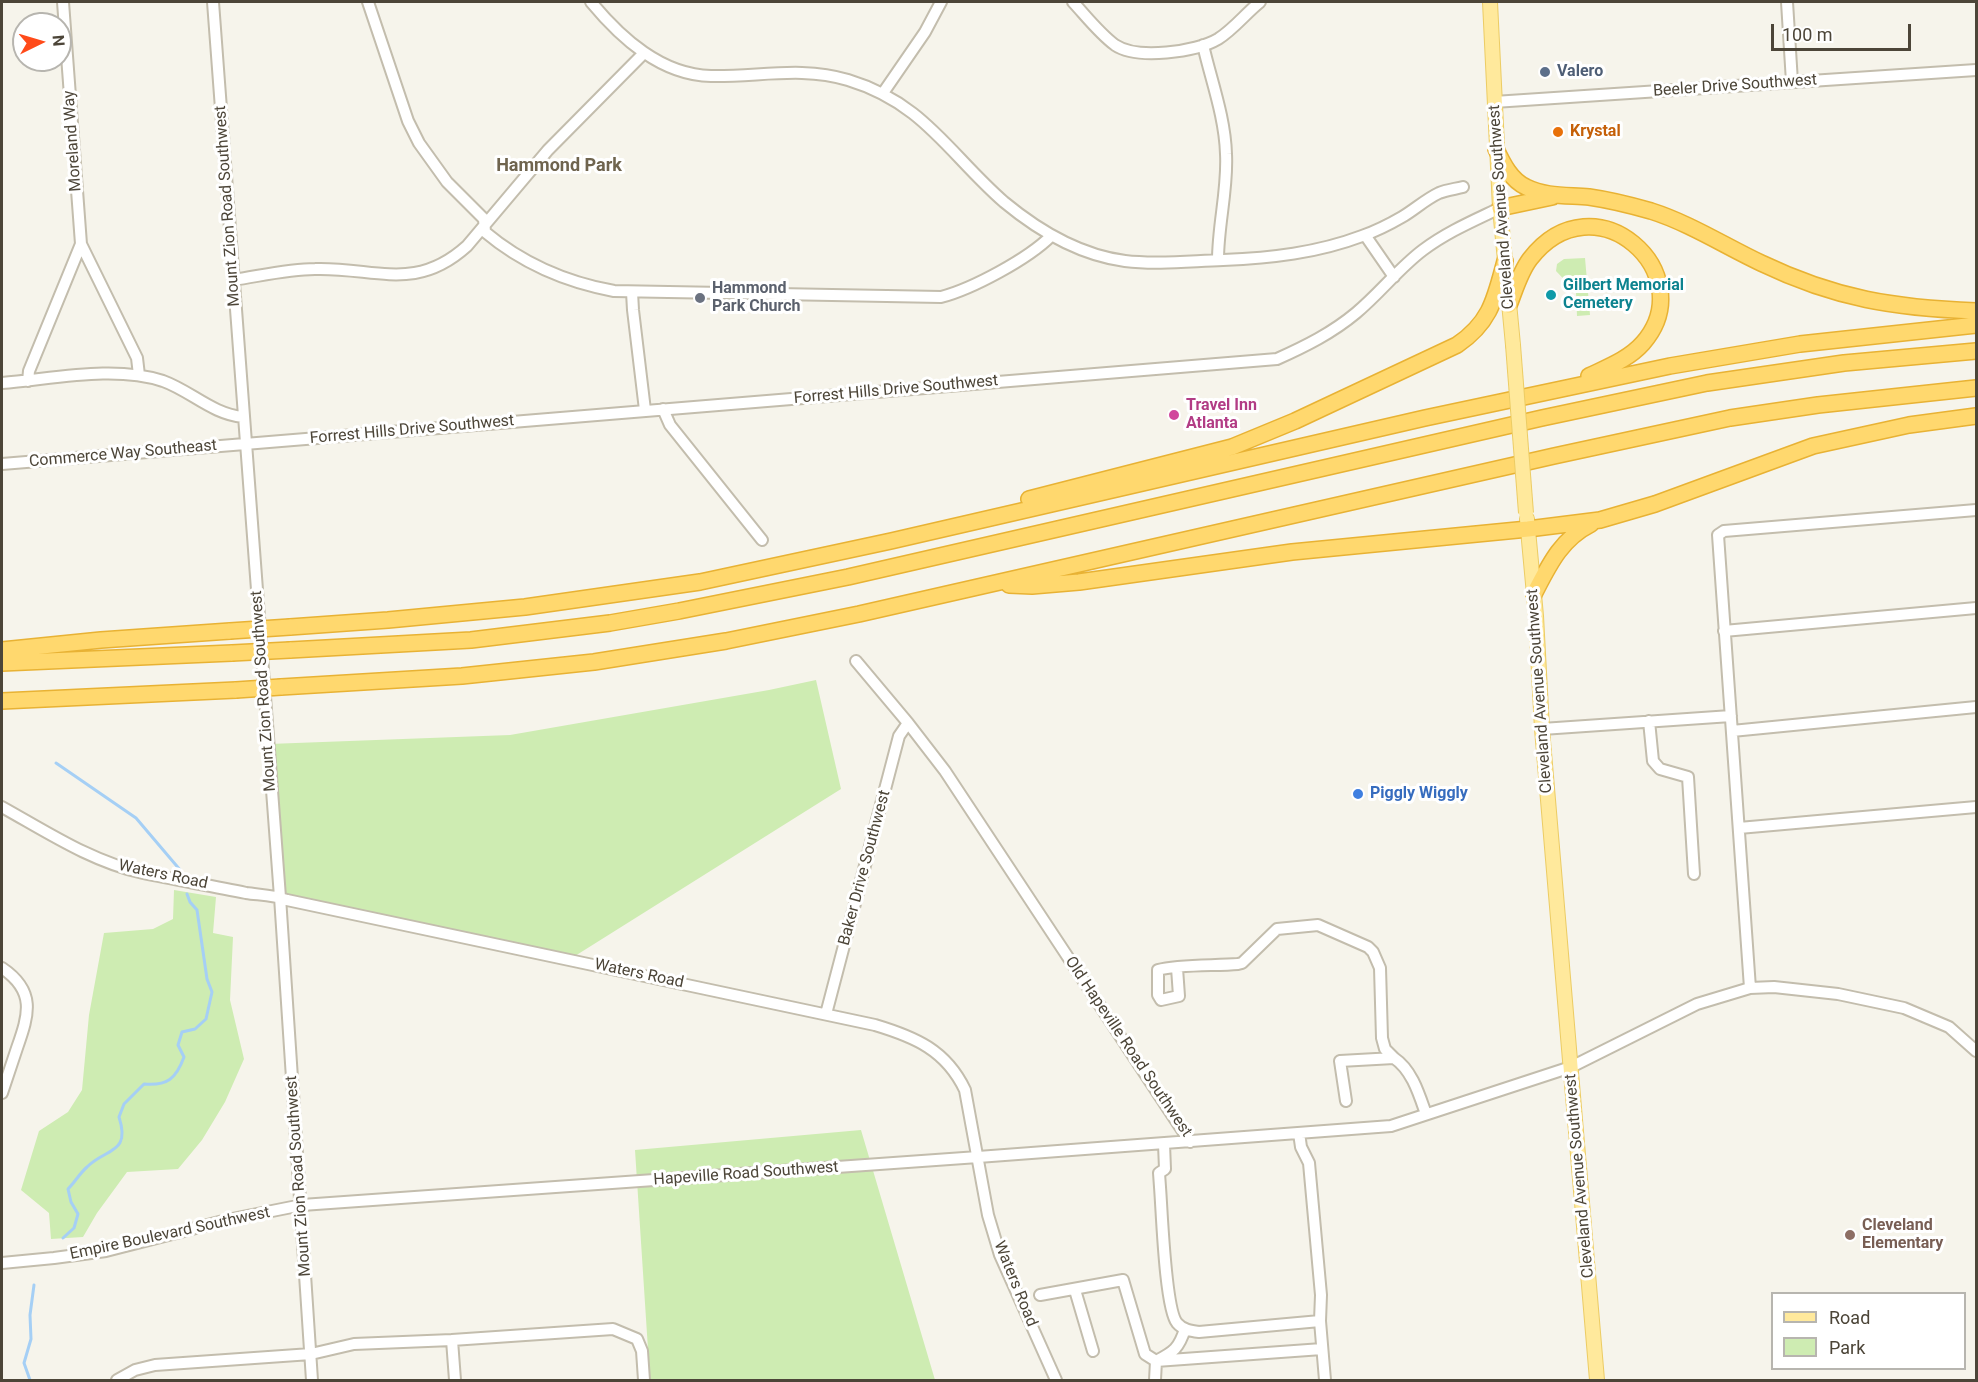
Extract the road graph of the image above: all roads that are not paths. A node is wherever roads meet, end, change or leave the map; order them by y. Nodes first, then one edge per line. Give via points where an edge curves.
1 (63, 2) edge
2 (213, 2) edge
3 (368, 2) edge
4 (591, 2) edge
5 (941, 2) edge
6 (1073, 2) edge
7 (1260, 2) edge
8 (1490, 2) edge
9 (1787, 2) edge
10 (1203, 45) junction
11 (644, 53) junction
12 (1977, 70) edge
13 (1792, 82) junction
14 (883, 93) junction
15 (1494, 102) junction
16 (1496, 149) junction
17 (1463, 187) dead end
18 (1564, 196) junction
19 (1500, 208) junction
20 (484, 226) junction
21 (1365, 235) junction
22 (1051, 236) junction
23 (81, 244) junction
24 (1218, 260) junction
25 (1505, 261) junction
26 (1394, 277) junction
27 (233, 280) junction
28 (632, 292) junction
29 (1509, 305) junction
30 (1977, 311) edge
31 (1977, 325) edge
32 (1977, 351) edge
33 (139, 375) junction
34 (28, 381) junction
35 (2, 383) edge
36 (1563, 388) junction
37 (1977, 388) edge
38 (663, 409) junction
39 (645, 410) junction
40 (1977, 416) edge
41 (243, 417) junction
42 (245, 444) junction
43 (2, 464) edge
44 (1977, 510) edge
45 (1600, 520) junction
46 (1528, 529) junction
47 (762, 540) dead end
48 (891, 541) junction
49 (988, 585) junction
50 (1534, 594) junction
51 (1977, 608) edge
52 (1724, 631) junction
53 (2, 650) edge
54 (856, 661) dead end
55 (2, 663) edge
56 (2, 701) edge
57 (1977, 707) edge
58 (1731, 716) junction
59 (1649, 721) junction
60 (908, 723) junction
61 (1542, 729) junction
62 (1732, 730) junction
63 (2, 807) edge
64 (1977, 807) edge
65 (1739, 828) junction
66 (1695, 874) dead end
67 (280, 897) junction
68 (2, 968) edge
69 (1177, 968) dead end
70 (1750, 988) junction
71 (826, 1014) junction
72 (1977, 1051) edge
73 (1394, 1058) junction
74 (1571, 1067) junction
75 (2, 1093) edge
76 (1346, 1101) dead end
77 (1426, 1114) junction
78 (1299, 1133) junction
79 (1190, 1142) junction
80 (1164, 1144) junction
81 (978, 1157) junction
82 (302, 1205) junction
83 (2, 1263) edge
84 (1075, 1290) junction
85 (1040, 1295) dead end
86 (1320, 1321) junction
87 (1185, 1329) junction
88 (452, 1340) junction
89 (1322, 1348) junction
90 (1093, 1351) dead end
91 (311, 1354) junction
92 (1156, 1361) junction
93 (117, 1380) edge
94 (312, 1380) edge
95 (455, 1380) edge
96 (644, 1380) edge
97 (1056, 1380) edge
98 (1155, 1380) edge
99 (1325, 1380) edge
100 (1597, 1380) edge

1 - 23 street, Moreland Way
2 - 27 street, Mount Zion Road Southwest
3 - 20 street via 419,143 447,182 483,219
4 - 11 street via 614,29
5 - 14 street via 926,32
6 - 10 street via 1112,42 1136,53 1158,54
7 - 10 street via 1227,33
8 - 15 main road, Cleveland Avenue Southwest
9 - 13 street
10 - 24 street via 1226,152
11 - 14 street via 694,75 809,72 847,79
11 - 20 street via 548,150
12 - 13 street, Beeler Drive Southwest
13 - 15 street, Beeler Drive Southwest
14 - 22 street via 917,115 1002,200
15 - 16 main road, Cleveland Avenue Southwest
16 - 18 highway via 1509,172 1523,186
16 - 19 main road, Cleveland Avenue Southwest
17 - 21 street via 1440,193
18 - 19 highway
18 - 30 highway via 1615,201 1653,212 1827,290 1889,305
19 - 25 main road, Cleveland Avenue Southwest
19 - 26 street, Forrest Hills Drive Southwest via 1453,230
20 - 27 street via 454,258 419,274 314,269
20 - 28 street via 485,232 501,245 547,272 590,286
21 - 24 street via 1295,254
21 - 26 street
22 - 24 street via 1079,249 1124,261
22 - 28 street via 1039,248 971,287 941,297
23 - 33 street, Moreland Way via 137,358
23 - 34 street, Moreland Way via 29,370
25 - 29 main road, Cleveland Avenue Southwest
25 - 48 highway via 1493,304 1472,335 1295,421 1232,447 968,514
26 - 38 street, Forrest Hills Drive Southwest via 1338,327 1277,359
27 - 41 street, Mount Zion Road Southwest
28 - 39 street
29 - 36 highway via 1528,261 1548,240 1572,228 1612,231 1637,246 1646,257 1658,282 1659,294 1656,319 1645,341 1624,358
29 - 46 main road, Cleveland Avenue Southwest, bridge
31 - 36 highway via 1800,344
32 - 55 highway, bridge via 1844,363 1707,383 848,577 610,622 471,639
33 - 34 street
33 - 41 street via 166,382 227,415
34 - 35 street
36 - 48 highway
37 - 49 highway via 1730,418
38 - 39 street, Forrest Hills Drive Southwest
38 - 47 street via 670,425
39 - 42 street, Forrest Hills Drive Southwest
40 - 45 highway via 1910,425 1813,446
41 - 42 street, Mount Zion Road Southwest
42 - 43 street, Commerce Way Southeast
42 - 67 street, Mount Zion Road Southwest
44 - 52 street via 1724,531 1718,535
45 - 46 highway
45 - 50 highway via 1561,546
46 - 49 highway via 1292,552 1079,582
46 - 50 main road, Cleveland Avenue Southwest
48 - 53 highway, bridge via 700,582 525,607
49 - 56 highway, bridge via 726,641 594,662 462,676
50 - 61 main road, Cleveland Avenue Southwest
51 - 52 street
52 - 58 street
54 - 60 street, Old Hapeville Road Southwest
57 - 62 street
58 - 59 street
58 - 62 street
59 - 61 street
59 - 66 street via 1653,761 1660,769 1688,777
60 - 71 street, Baker Drive Southwest via 899,736
60 - 79 street, Old Hapeville Road Southwest via 979,821
61 - 74 main road, Cleveland Avenue Southwest
62 - 65 street
63 - 67 street, Waters Road via 107,863 152,875
64 - 65 street
65 - 70 street
67 - 71 street, Waters Road
67 - 82 street, Mount Zion Road Southwest
68 - 75 street via 23,989 28,1003 27,1020
69 - 73 street via 1242,963 1277,929 1327,927 1368,947 1377,960 1382,1038 1385,1049
70 - 72 street, Old Hapeville Road Southwest via 1838,994 1904,1008 1949,1027
70 - 74 street, Old Hapeville Road Southwest via 1697,1004
71 - 81 street, Waters Road via 897,1032 946,1060 965,1090
73 - 76 street via 1340,1061
73 - 77 street via 1415,1083
74 - 77 street, Old Hapeville Road Southwest
74 - 100 main road, Cleveland Avenue Southwest
77 - 78 street, Old Hapeville Road Southwest via 1391,1125
78 - 79 street, Old Hapeville Road Southwest
78 - 86 street via 1308,1163
79 - 80 street, Hapeville Road Southwest
80 - 81 street, Hapeville Road Southwest
80 - 87 street via 1166,1169 1159,1173 1170,1304 1177,1323
81 - 82 street, Hapeville Road Southwest
81 - 97 street, Waters Road via 1000,1255
82 - 83 street, Empire Boulevard Southwest via 106,1251
82 - 91 street, Mount Zion Road Southwest
84 - 85 street
84 - 90 street
84 - 92 street via 1123,1280 1144,1354
86 - 87 street via 1199,1332
86 - 89 street
87 - 92 street via 1172,1353
88 - 91 street via 354,1344
88 - 95 street
88 - 96 street via 613,1329 637,1338
89 - 92 street
89 - 99 street
91 - 93 street via 155,1365
91 - 94 street, Mount Zion Road Southwest
92 - 98 street

